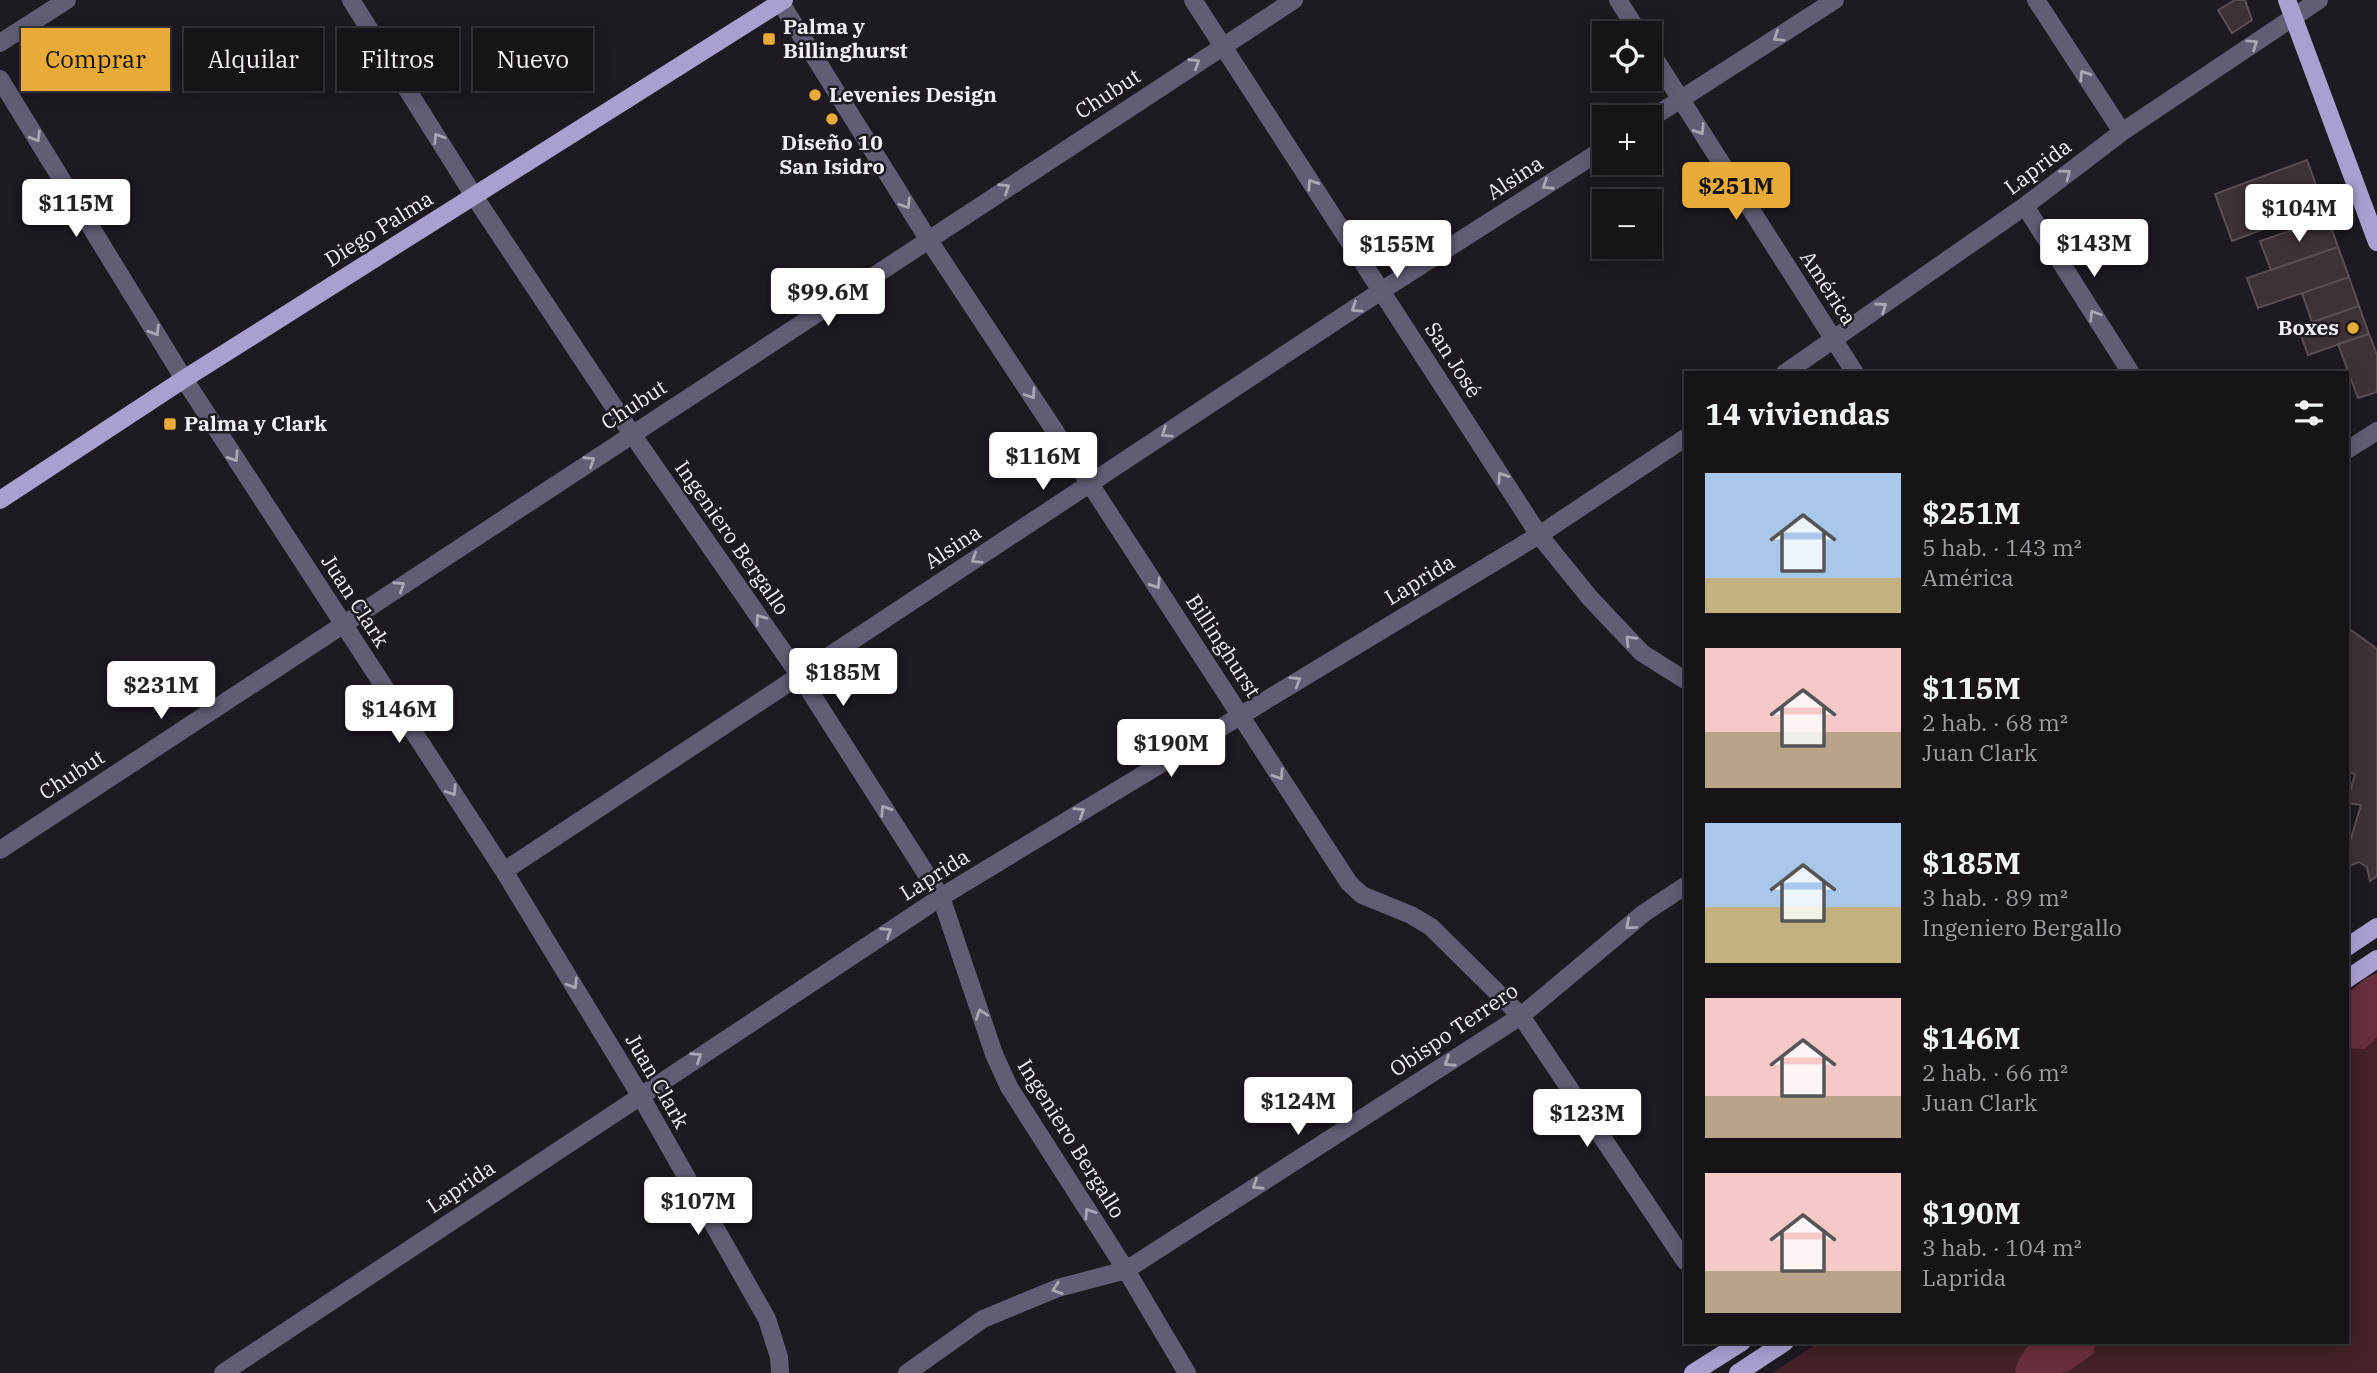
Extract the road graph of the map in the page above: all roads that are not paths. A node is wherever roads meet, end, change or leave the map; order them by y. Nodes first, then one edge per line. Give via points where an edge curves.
1 (67, 0) edge
2 (351, 0) edge
3 (1193, 0) edge
4 (1294, 0) edge
5 (1618, 0) edge
6 (1835, 0) edge
7 (2036, 0) edge
8 (2287, 0) edge
9 (2319, 0) edge
10 (781, 1) edge
11 (2293, 18) junction
12 (1631, 21) edge
13 (0, 43) edge
14 (1222, 46) junction
15 (1662, 70) edge
16 (0, 79) edge
17 (1681, 100) junction
18 (1662, 112) edge
19 (2122, 132) junction
20 (1592, 156) edge
21 (474, 196) junction
22 (2025, 206) junction
23 (928, 239) junction
24 (2377, 242) edge
25 (1381, 291) junction
26 (1834, 340) junction
27 (1788, 371) edge
28 (1854, 371) edge
29 (2130, 371) edge
30 (184, 379) junction
31 (2377, 431) edge
32 (632, 434) junction
33 (1684, 439) edge
34 (2349, 449) edge
35 (1090, 484) junction
36 (0, 500) edge
37 (1539, 535) junction
38 (343, 624) junction
39 (800, 676) junction
40 (1684, 679) edge
41 (1240, 714) junction
42 (0, 850) edge
43 (504, 871) junction
44 (1684, 887) edge
45 (941, 897) junction
46 (2377, 927) edge
47 (2349, 946) edge
48 (2377, 960) edge
49 (2349, 978) edge
50 (1521, 1016) junction
51 (640, 1095) junction
52 (1684, 1260) edge
53 (1126, 1270) junction
54 (1739, 1344) edge
55 (1742, 1344) edge
56 (1782, 1344) edge
57 (1753, 1363) junction
58 (223, 1373) edge
59 (780, 1373) edge
60 (907, 1373) edge
61 (1186, 1373) edge
62 (1693, 1373) edge
63 (1738, 1373) edge

1 - 13 street
21 -> 2 street, Ingeniero Bergallo
3 - 14 street, San José
4 - 14 street, Chubut
5 - 12 street
6 -> 17 street
19 -> 7 street
8 - 11 main road
9 - 11 street, Laprida
10 - 21 main road, Diego Palma
10 -> 23 street, Billinghurst
19 -> 11 street, Laprida
11 - 24 main road
23 -> 14 street, Chubut
25 -> 14 street, San José
15 - 17 street, América
16 -> 30 street, Juan Clark
17 - 18 street
17 -> 26 street, América
22 -> 19 street, Laprida
20 -> 25 street, Alsina
21 - 30 main road, Diego Palma
21 - 32 street, Ingeniero Bergallo
26 -> 22 street, Laprida
29 -> 22 street
23 - 32 street, Chubut
23 -> 35 street, Billinghurst
25 -> 35 street, Alsina
37 -> 25 street, San José
26 - 27 street, Laprida
26 - 28 street, América
30 - 36 main road, Diego Palma
30 -> 38 street, Juan Clark
31 - 34 street
38 -> 32 street, Chubut
39 -> 32 street, Ingeniero Bergallo
33 - 37 street, Laprida
35 -> 39 street, Alsina
35 -> 41 street, Billinghurst
40 -> 37 street, San José via 1643,653
41 -> 37 street, Laprida
38 - 42 street, Chubut
38 -> 43 street, Juan Clark
39 - 43 street, Alsina
45 -> 39 street, Ingeniero Bergallo
45 -> 41 street, Laprida
41 -> 50 street, Billinghurst via 1349,883 1362,895 1431,927
43 -> 51 street, Juan Clark
44 -> 50 street, Obispo Terrero via 1644,913
51 -> 45 street, Laprida
53 -> 45 street, Ingeniero Bergallo via 1009,1087
46 - 47 main road
48 - 49 main road
50 - 52 street, Billinghurst
50 -> 53 street, Obispo Terrero
51 - 58 street, Laprida
51 - 59 street, Juan Clark via 767,1319
53 -> 60 street, Obispo Terrero via 1058,1288 983,1319
53 - 61 street, Ingeniero Bergallo
54 - 62 main road
55 - 57 street
56 - 57 main road
57 - 63 main road

